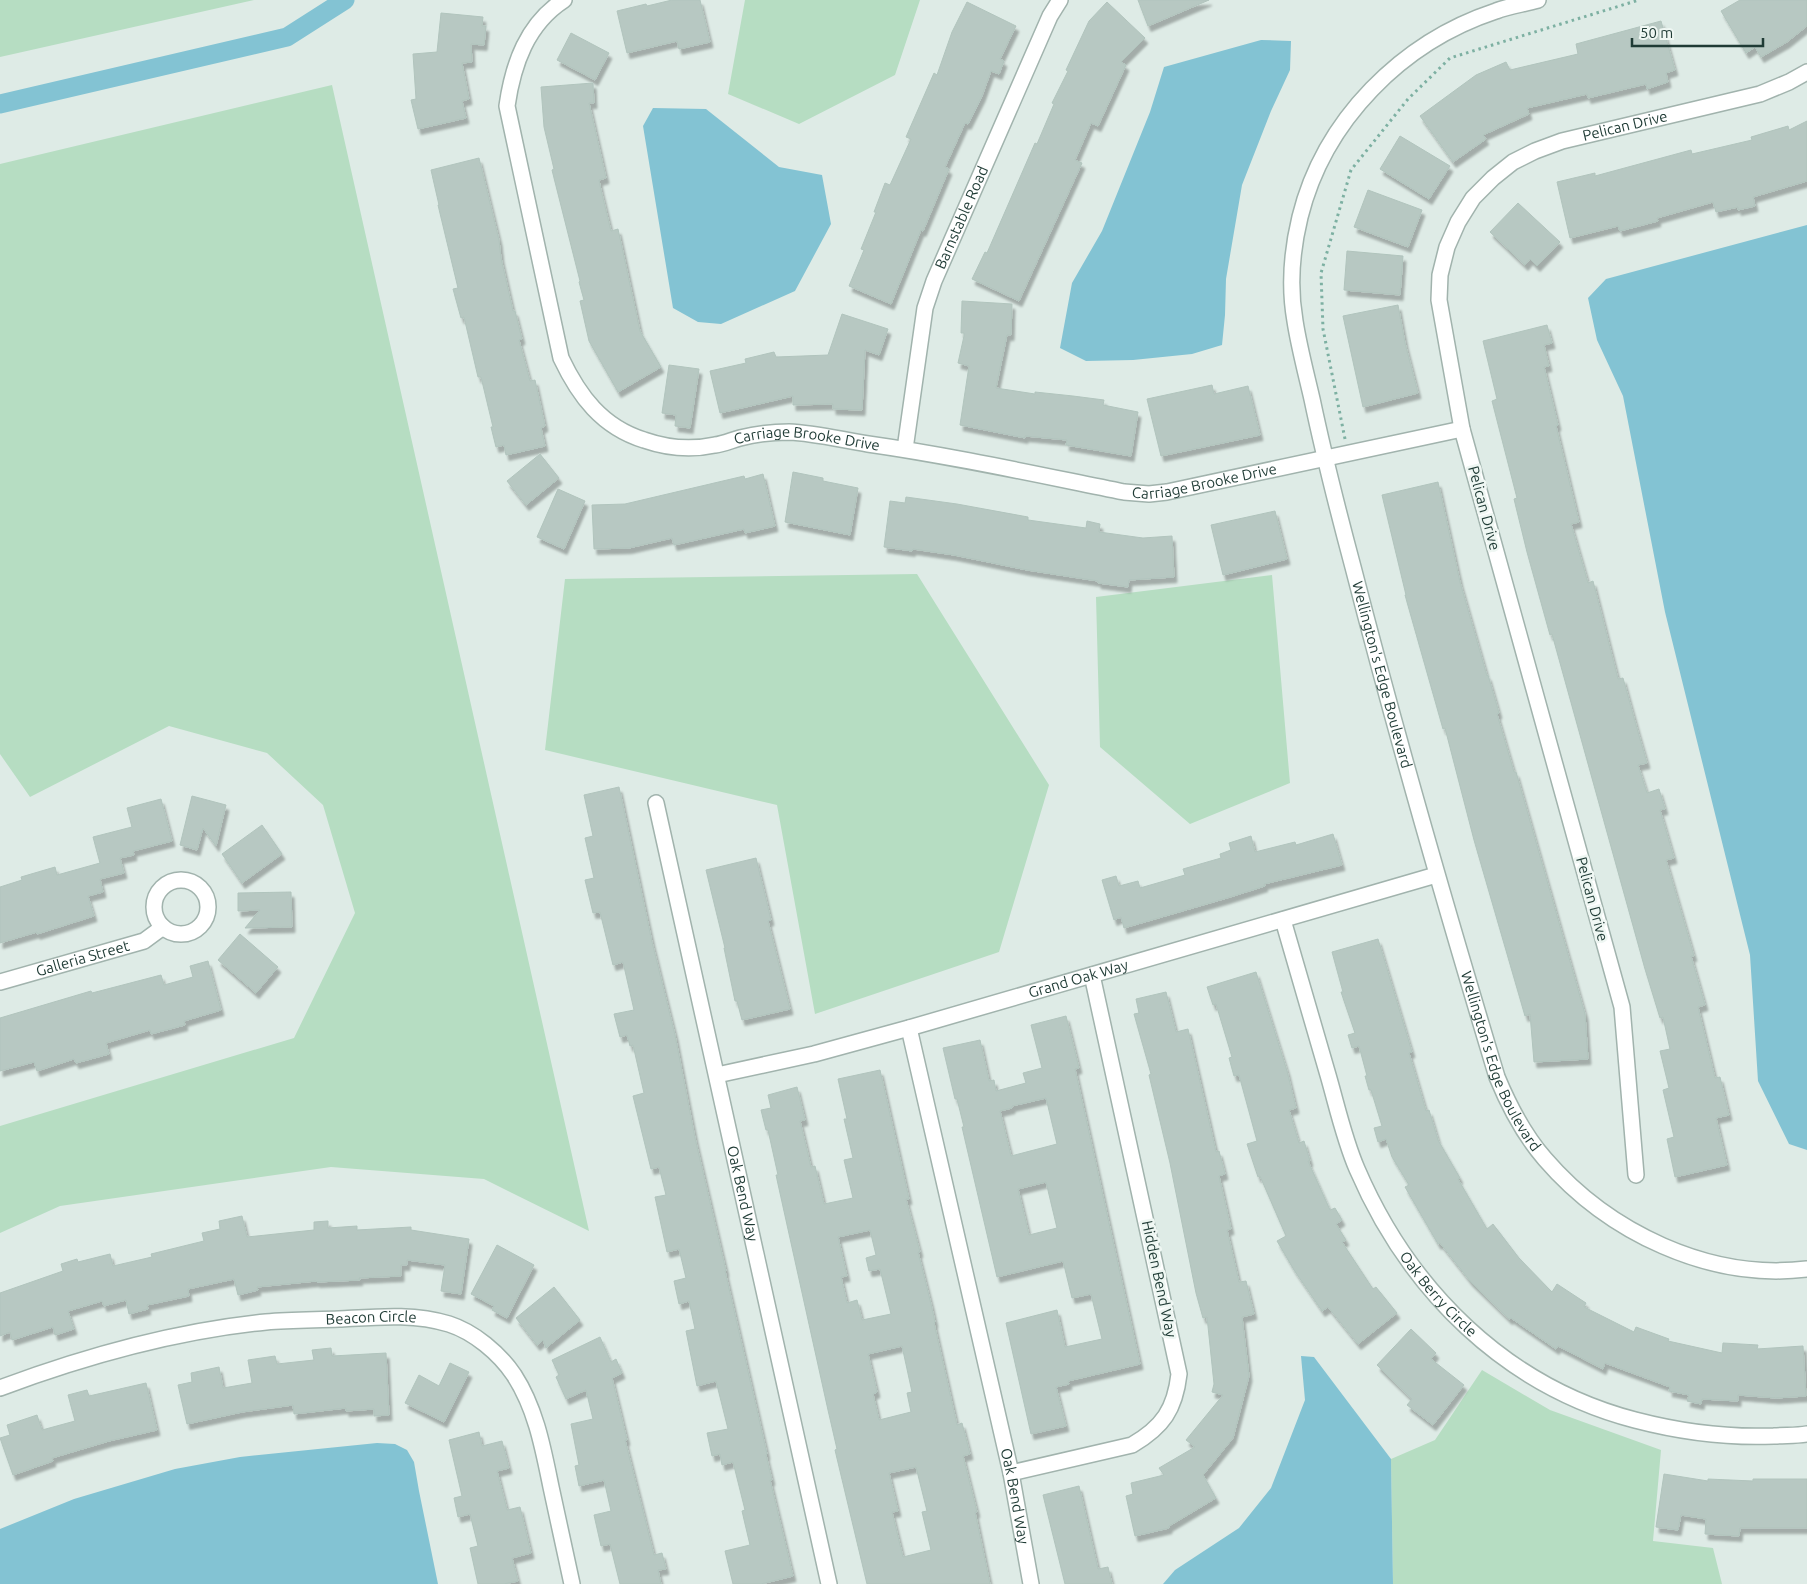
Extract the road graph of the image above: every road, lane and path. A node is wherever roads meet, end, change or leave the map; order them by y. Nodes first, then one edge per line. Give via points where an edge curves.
1 (564, 0) edge
2 (1060, 0) edge
3 (1538, 0) edge
4 (1640, 0) edge
5 (1807, 72) edge
6 (1462, 428) junction
7 (1346, 442) dead end
8 (905, 449) junction
9 (1324, 459) junction
10 (656, 803) dead end
11 (1436, 875) junction
12 (1283, 920) junction
13 (163, 927) dead end
14 (1092, 975) junction
15 (0, 982) edge
16 (908, 1028) junction
17 (717, 1075) junction
18 (1636, 1175) dead end
19 (1807, 1268) edge
20 (0, 1388) edge
21 (1807, 1434) edge
22 (1010, 1474) junction
23 (572, 1584) edge
24 (829, 1584) edge
25 (1031, 1584) edge

1 - 8 street, Carriage Brooke Drive via 542,18 528,37 513,73 508,106 561,358 587,402 604,419 622,430 668,447 692,448 762,433 790,432
2 - 8 street, Barnstable Road via 1050,16 925,308
3 - 9 street, Wellington's Edge Boulevard via 1495,11 1459,26 1389,72 1346,119 1312,179 1300,217 1292,285 1294,319
4 - 7 path via 1450,58 1408,99 1351,170 1321,272 1323,329
5 - 6 street, Pelican Drive via 1760,94 1535,150 1513,162 1473,198 1447,247 1440,275 1439,300
6 - 9 street, Carriage Brooke Drive
6 - 18 street, Pelican Drive via 1622,1007
8 - 9 street, Carriage Brooke Drive via 1124,492 1149,494
9 - 11 street, Wellington's Edge Boulevard
10 - 17 street, Oak Bend Way
11 - 12 street, Grand Oak Way
11 - 19 street, Wellington's Edge Boulevard via 1497,1077 1522,1127 1569,1185 1620,1224 1688,1256 1762,1269
12 - 14 street, Grand Oak Way
12 - 21 street, Oak Berry Circle via 1356,1167 1398,1248 1450,1312 1514,1365 1553,1389 1616,1415 1704,1434 1753,1437
13 - 15 street, Galleria Street via 144,941
14 - 16 street, Grand Oak Way
14 - 22 street, Hidden Bend Way via 1179,1374 1177,1392 1160,1425 1132,1445
16 - 17 street, Grand Oak Way via 814,1054
16 - 22 street, Oak Bend Way
17 - 24 street, Oak Bend Way
20 - 23 street, Beacon Circle via 99,1354 153,1341 266,1322 400,1316 451,1324 496,1354 525,1393 543,1448
22 - 25 street, Oak Bend Way

